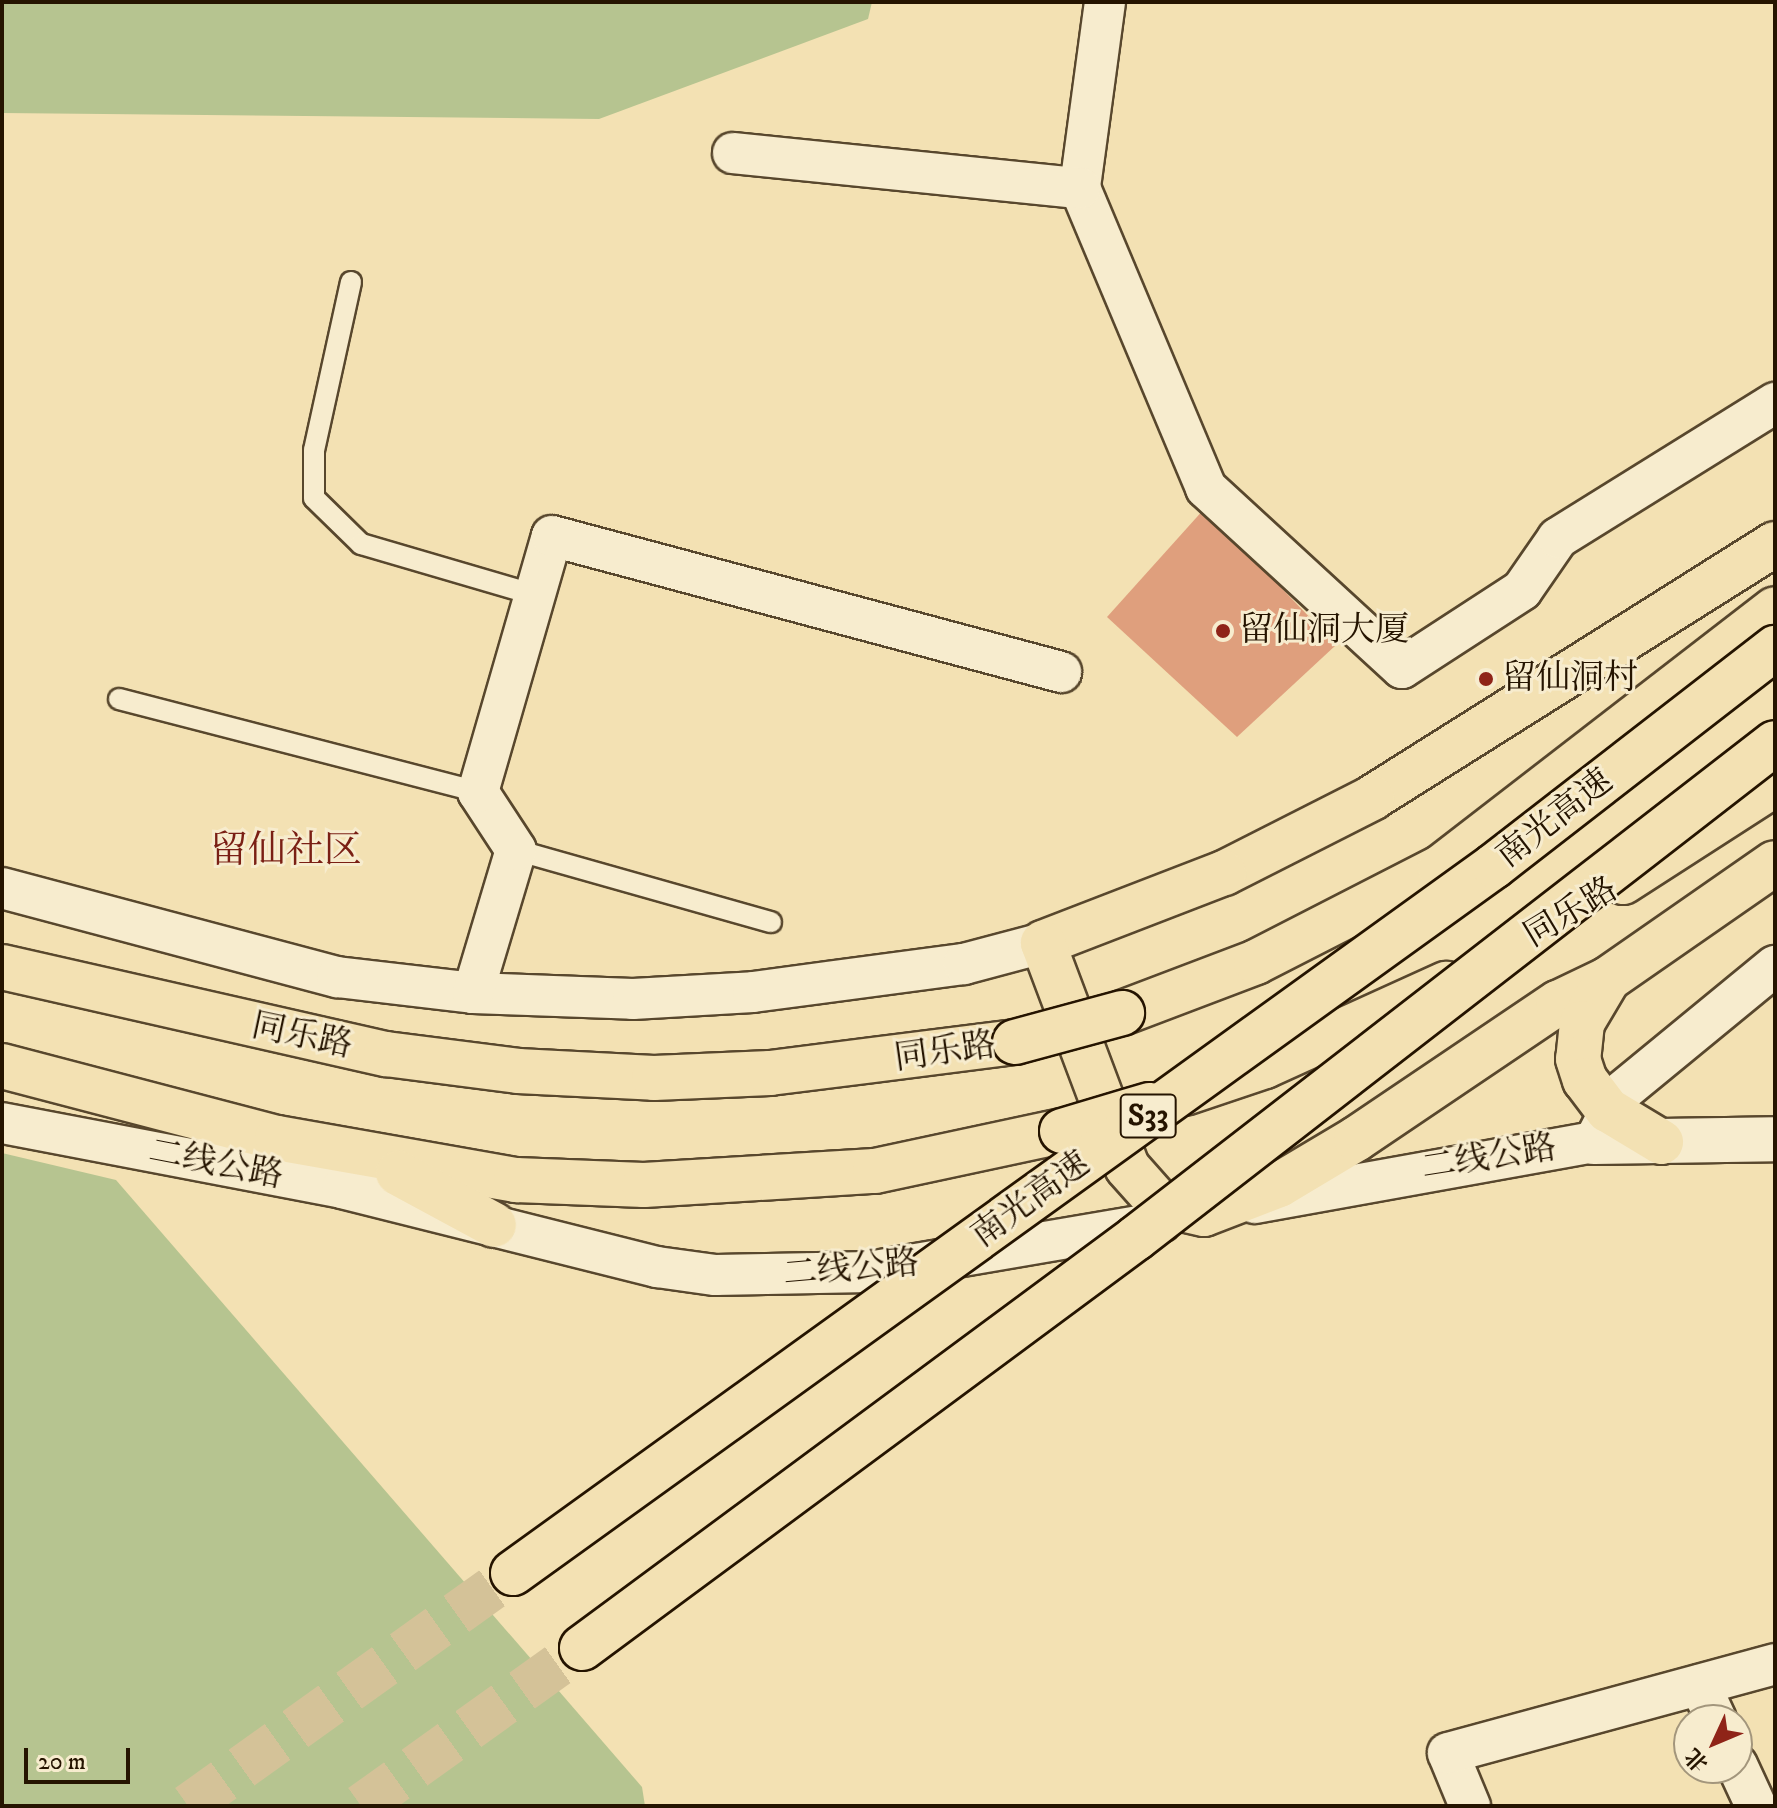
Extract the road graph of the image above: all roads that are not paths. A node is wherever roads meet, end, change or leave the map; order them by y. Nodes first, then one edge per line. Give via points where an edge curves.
1 (1105, 2) edge
2 (733, 153) dead end
3 (1080, 188) junction
4 (351, 282) dead end
5 (1775, 403) edge
6 (1775, 544) edge
7 (535, 595) junction
8 (1775, 609) edge
9 (1775, 648) edge
10 (1061, 672) dead end
11 (119, 699) dead end
12 (1775, 743) edge
13 (1775, 784) edge
14 (478, 792) junction
15 (516, 850) junction
16 (1775, 863) edge
17 (2, 888) edge
18 (771, 922) dead end
19 (1043, 943) junction
20 (1775, 966) edge
21 (2, 967) edge
22 (1608, 979) junction
23 (473, 993) junction
24 (2, 1066) edge
25 (2, 1123) edge
26 (1601, 1126) junction
27 (1775, 1139) edge
28 (1661, 1142) joint
29 (375, 1160) junction
30 (1204, 1214) junction
31 (494, 1225) junction
32 (513, 1573) tunnel mouth
33 (582, 1648) tunnel mouth
34 (1775, 1664) edge
35 (1708, 1702) edge
36 (1746, 1784) edge
37 (1470, 1806) edge
38 (1756, 1806) edge

1 - 3 street
2 - 3 street
3 - 5 street via 1206,488 1402,668 1522,590 1558,538
4 - 7 lane via 314,450 314,498 361,544
6 - 19 main road via 1372,798 1224,873
7 - 10 street via 552,536
7 - 14 street
8 - 21 main road, 同乐路, bridge via 1440,868 1256,962 1122,1013 1015,1042 770,1073 654,1078 518,1071 386,1054
9 - 32 main road, 南光高速 / S33, bridge via 1494,866
11 - 14 lane
12 - 33 main road, S33, bridge via 1136,1238
13 - 29 main road, 同乐路, bridge via 1480,967 1265,1066 1062,1131 875,1171 774,1180 516,1180
14 - 15 street
15 - 18 lane
15 - 23 street
16 - 22 main road
17 - 23 street via 337,977
19 - 23 street via 964,964 753,992 633,999
19 - 30 main road via 1127,1167 1160,1204
20 - 26 street
22 - 26 main road via 1591,1003 1578,1050
22 - 30 main road via 1558,1003 1279,1185
24 - 29 main road, 同乐路
25 - 31 street, 二线公路
26 - 28 main road
26 - 30 street, 二线公路
27 - 28 street
29 - 31 main road
30 - 31 street, 二线公路 via 869,1272 782,1277 657,1267
34 - 35 street
35 - 37 street via 1448,1753
36 - 38 street

